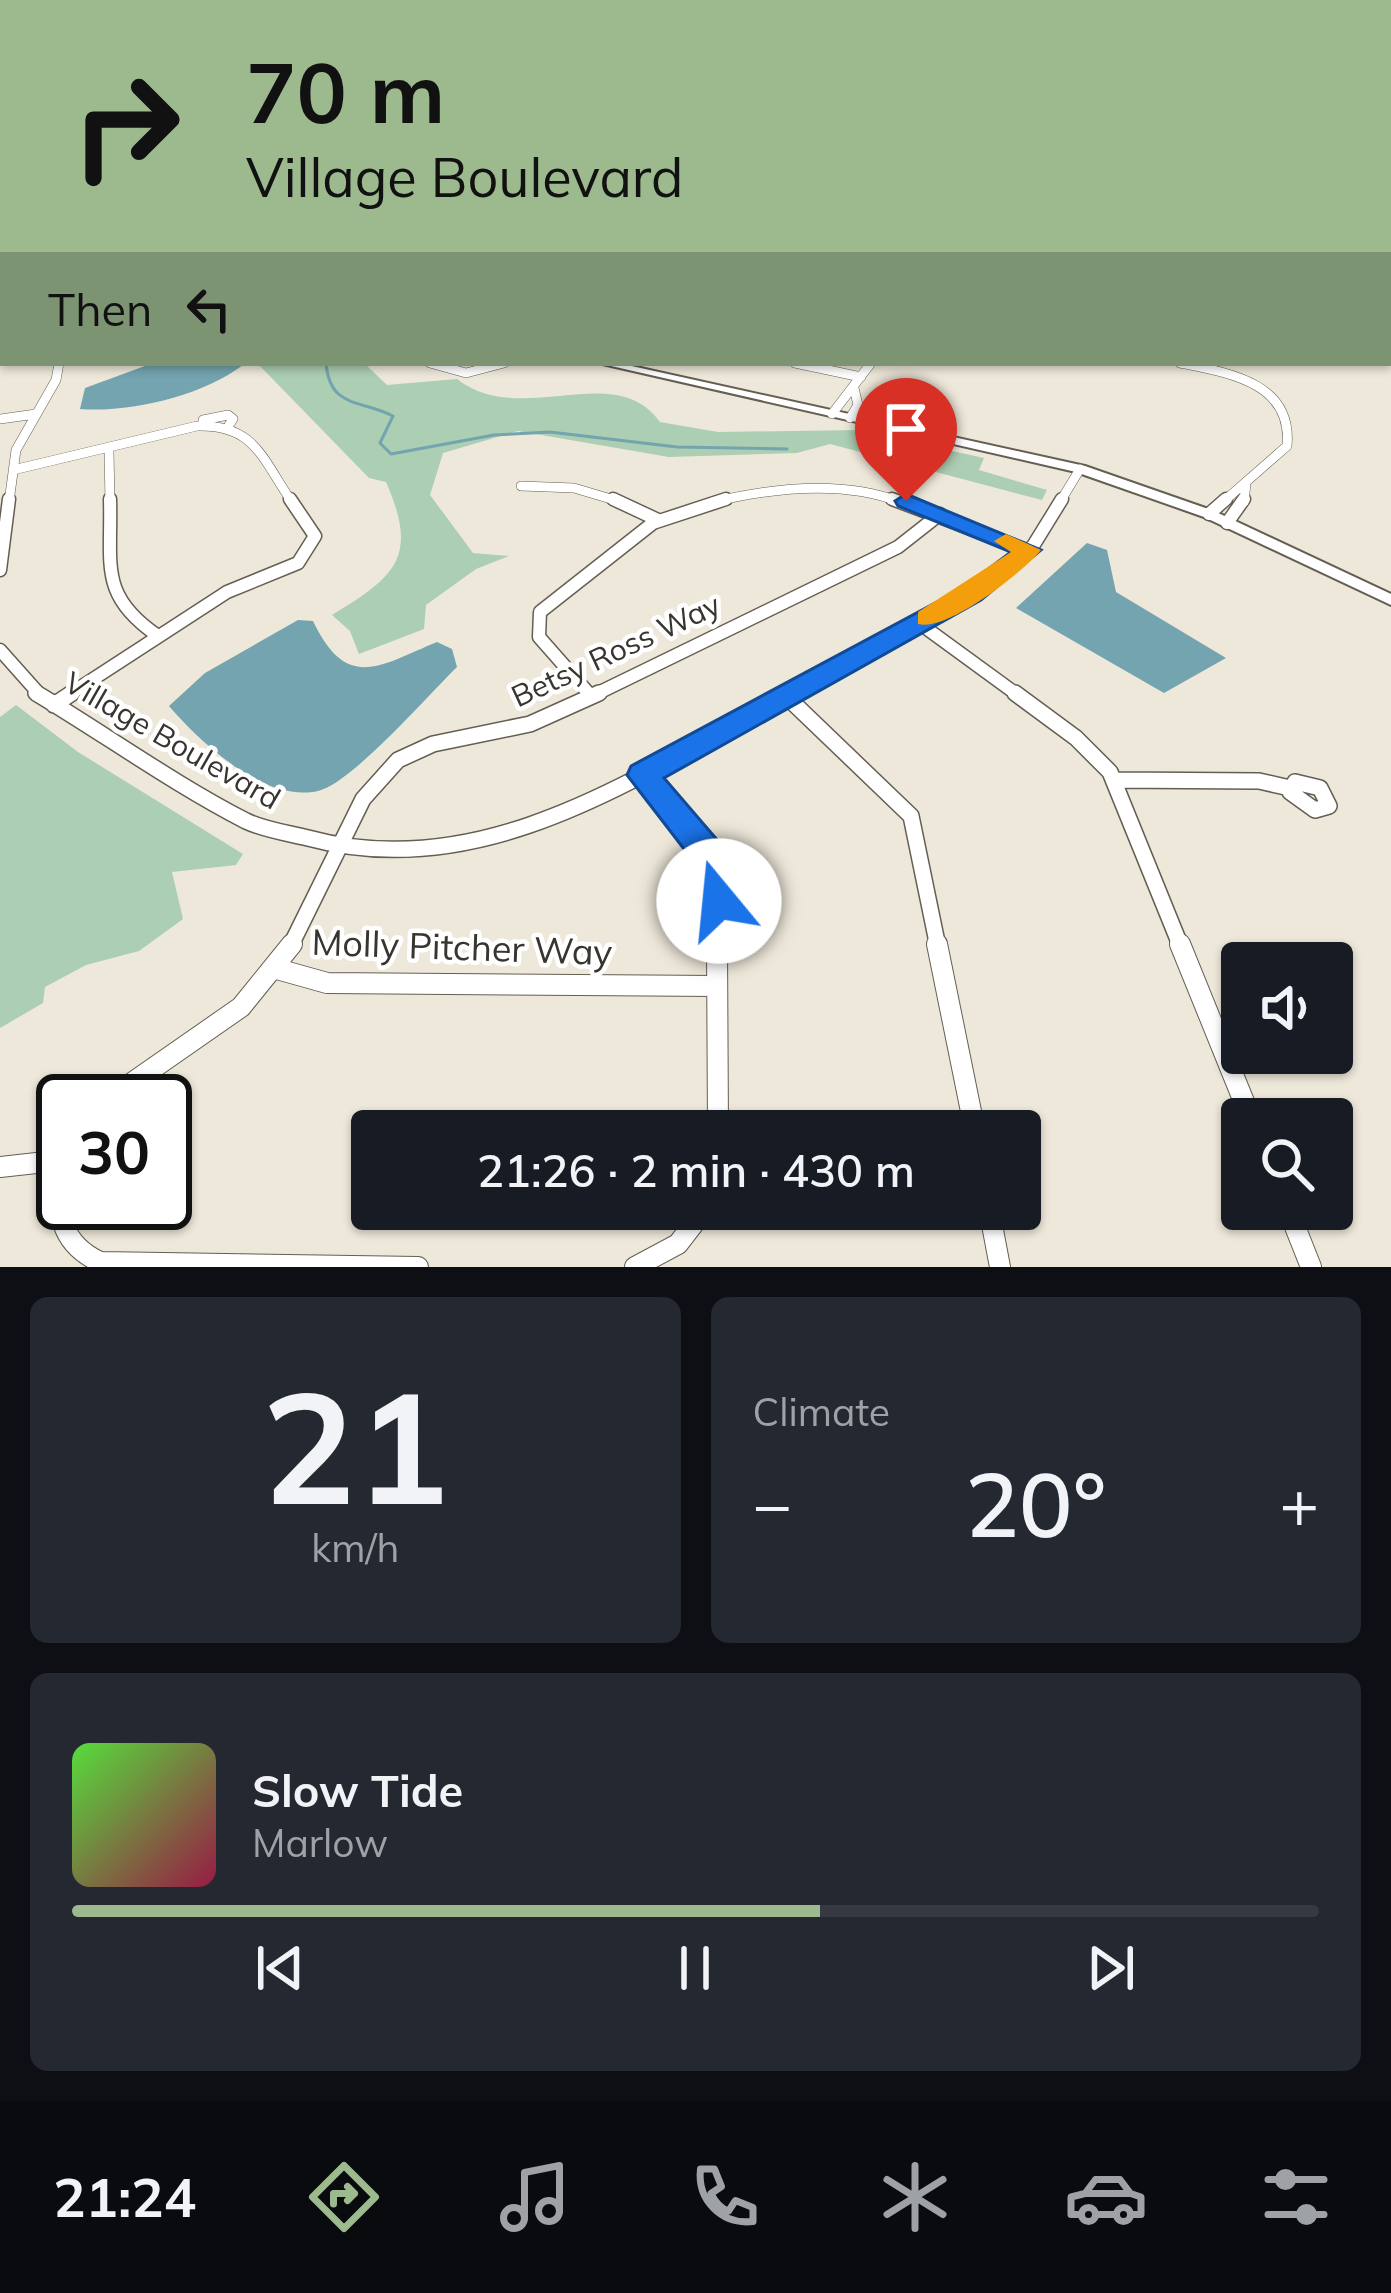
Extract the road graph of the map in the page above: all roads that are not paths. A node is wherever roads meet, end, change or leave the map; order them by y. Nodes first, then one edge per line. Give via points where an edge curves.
1 (58, 366) edge
2 (434, 366) edge
3 (494, 366) edge
4 (616, 366) edge
5 (810, 366) edge
6 (869, 366) edge
7 (1192, 366) edge
8 (861, 376) junction
9 (854, 388) junction
10 (36, 414) junction
11 (832, 414) junction
12 (850, 418) junction
13 (0, 419) edge
14 (109, 451) junction
15 (1080, 469) junction
16 (13, 470) junction
17 (1246, 483) junction
18 (521, 486) dead end
19 (940, 514) junction
20 (1208, 514) junction
21 (658, 520) junction
22 (1227, 523) junction
23 (2, 538) edge
24 (1028, 550) junction
25 (0, 570) edge
26 (1391, 600) edge
27 (919, 623) junction
28 (158, 636) junction
29 (2, 658) edge
30 (591, 696) junction
31 (786, 696) junction
32 (54, 705) junction
33 (643, 775) junction
34 (1115, 780) junction
35 (1290, 788) dead end
36 (340, 847) junction
37 (278, 969) junction
38 (717, 986) junction
39 (147, 1074) edge
40 (1243, 1098) edge
41 (718, 1110) edge
42 (970, 1110) edge
43 (36, 1163) edge
44 (0, 1167) edge
45 (63, 1230) edge
46 (689, 1230) edge
47 (993, 1230) edge
48 (1296, 1230) edge
49 (418, 1267) edge
50 (635, 1267) edge
51 (1000, 1267) edge
52 (1311, 1267) edge

1 - 10 street
2 - 3 street via 468,374
4 - 11 street
5 - 8 street
6 - 8 street
7 - 17 street via 1254,382 1280,407 1287,446
8 - 9 street
9 - 11 street
9 - 12 street
10 - 13 street
10 - 16 street
11 - 12 street
12 - 15 street
14 - 16 street
14 - 28 street via 113,591 127,615
14 - 28 street via 197,425 229,425 248,436 311,526 315,543 292,567 233,589
15 - 20 street
15 - 24 street, Village Boulevard
16 - 23 street
17 - 20 street
17 - 22 street via 1243,507
18 - 21 street via 620,501
19 - 21 street via 890,496 825,488 710,501
19 - 24 street
19 - 30 street, Betsy Ross Way via 898,547
20 - 22 street
21 - 30 street via 538,617 542,641
22 - 26 street
23 - 25 street
24 - 27 street, Village Boulevard
27 - 31 street, Village Boulevard
27 - 34 street via 1076,738
28 - 32 street
29 - 32 street, Village Boulevard
30 - 36 street, Betsy Ross Way via 529,725 430,744 402,758 374,783
31 - 33 street, Village Boulevard
31 - 42 street via 911,816
32 - 36 street, Village Boulevard via 250,824
33 - 36 street, Village Boulevard via 519,832 421,848
33 - 38 street via 713,865
34 - 35 street
34 - 40 street
36 - 37 street, Betsy Ross Way
37 - 38 street, Molly Pitcher Way via 327,983
37 - 39 street, Betsy Ross Way via 222,1024
38 - 41 street
43 - 44 street
45 - 49 street via 100,1262
46 - 50 street
47 - 51 street
48 - 52 street

